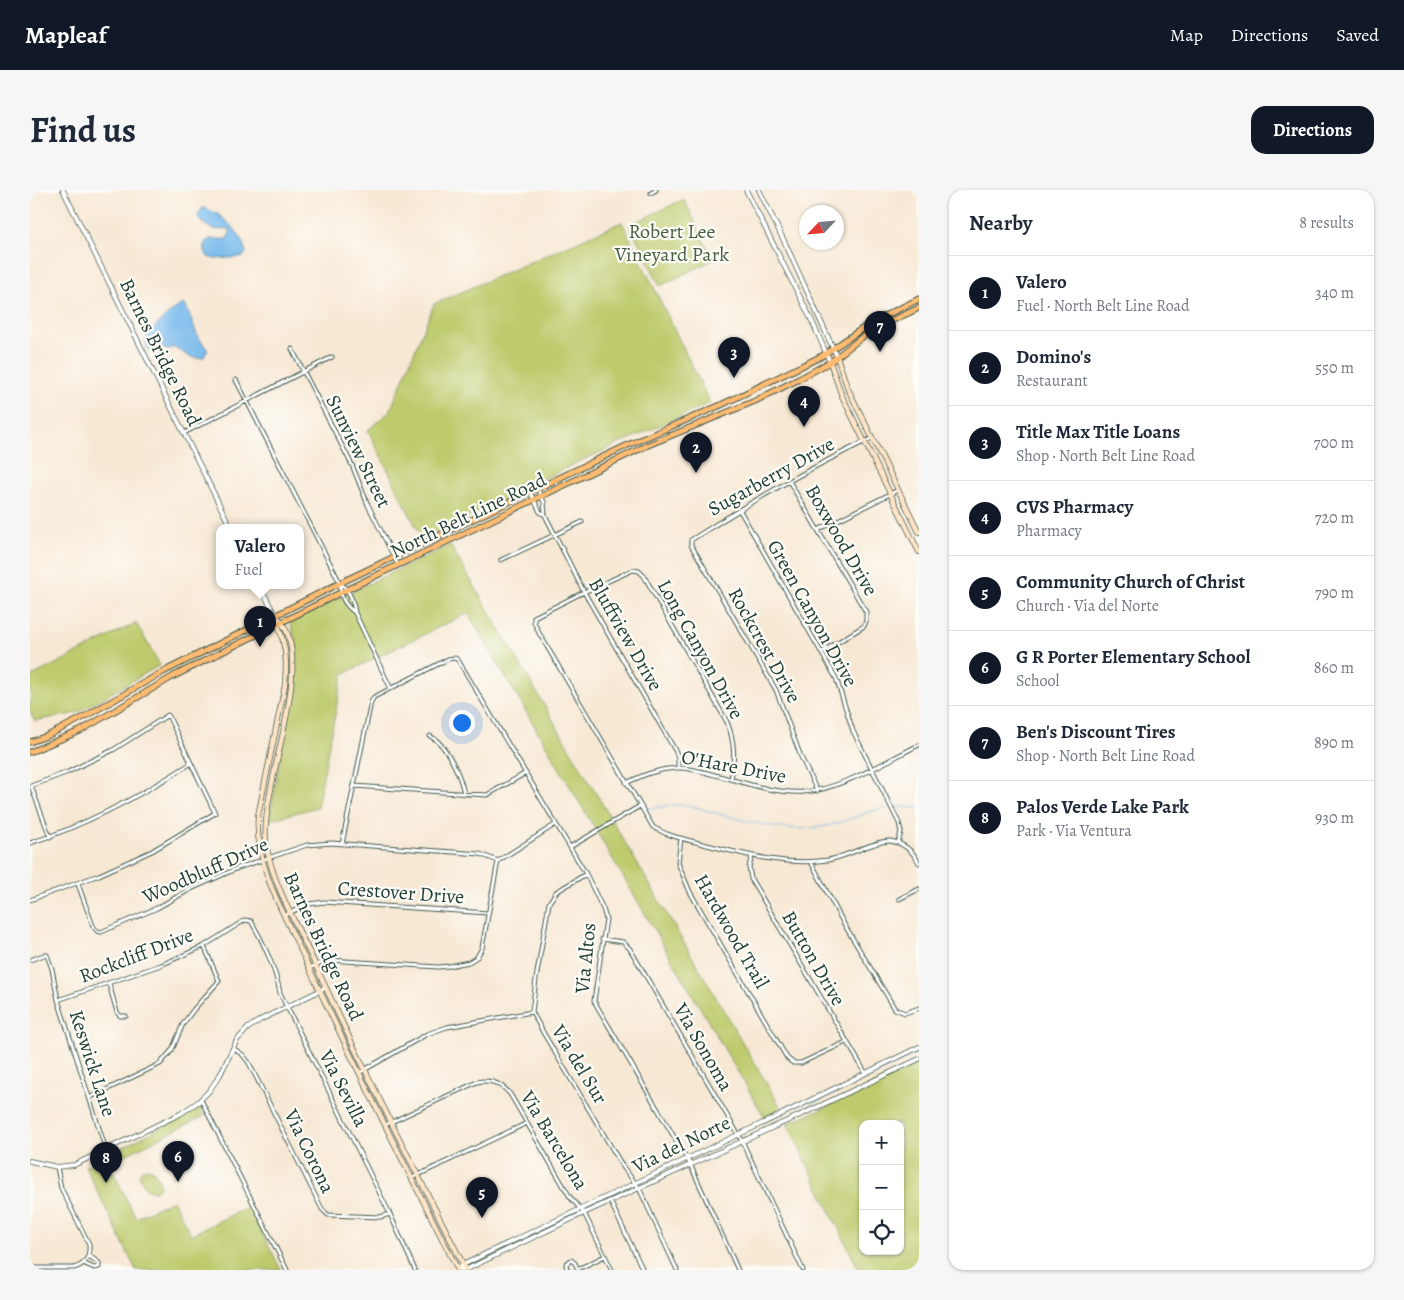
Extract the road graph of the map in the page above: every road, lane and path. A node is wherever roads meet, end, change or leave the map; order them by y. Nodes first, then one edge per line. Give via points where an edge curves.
1 (63, 190) edge
2 (656, 190) edge
3 (746, 190) edge
4 (758, 190) edge
5 (651, 193) dead end
6 (770, 214) junction
7 (761, 220) junction
8 (797, 269) junction
9 (788, 274) junction
10 (919, 299) edge
11 (919, 308) edge
12 (292, 349) dead end
13 (833, 349) junction
14 (826, 354) junction
15 (332, 357) dead end
16 (836, 357) junction
17 (830, 362) junction
18 (304, 372) junction
19 (236, 380) dead end
20 (756, 389) junction
21 (760, 398) junction
22 (246, 401) junction
23 (855, 403) junction
24 (847, 406) junction
25 (184, 433) junction
26 (872, 438) junction
27 (864, 442) junction
28 (628, 445) junction
29 (632, 453) junction
30 (789, 480) junction
31 (537, 488) junction
32 (898, 490) junction
33 (530, 492) junction
34 (890, 494) junction
35 (541, 497) junction
36 (534, 500) junction
37 (738, 509) junction
38 (487, 512) junction
39 (545, 515) junction
40 (492, 521) junction
41 (582, 522) dead end
42 (229, 524) edge
43 (818, 530) junction
44 (919, 533) edge
45 (555, 534) junction
46 (912, 537) junction
47 (691, 545) joint
48 (919, 552) edge
49 (394, 558) junction
50 (501, 560) dead end
51 (398, 566) junction
52 (340, 583) junction
53 (262, 589) edge
54 (348, 589) junction
55 (584, 592) junction
56 (340, 593) junction
57 (355, 613) junction
58 (275, 615) junction
59 (282, 621) junction
60 (277, 624) junction
61 (822, 652) junction
62 (183, 661) junction
63 (188, 669) junction
64 (390, 687) junction
65 (59, 730) junction
66 (430, 736) dead end
67 (63, 739) junction
68 (30, 742) edge
69 (919, 745) edge
70 (30, 752) edge
71 (270, 758) junction
72 (277, 760) junction
73 (191, 764) junction
74 (678, 768) junction
75 (872, 768) junction
76 (526, 773) junction
77 (731, 779) junction
78 (626, 783) junction
79 (354, 786) junction
80 (817, 791) junction
81 (464, 794) junction
82 (260, 804) junction
83 (268, 805) junction
84 (640, 806) junction
85 (556, 824) junction
86 (50, 836) junction
87 (680, 838) junction
88 (30, 843) edge
89 (898, 843) junction
90 (342, 844) junction
91 (570, 847) junction
92 (752, 856) junction
93 (269, 858) junction
94 (262, 860) junction
95 (498, 861) junction
96 (810, 862) junction
97 (919, 863) edge
98 (586, 874) junction
99 (78, 884) junction
100 (919, 889) edge
101 (899, 899) dead end
102 (30, 900) edge
103 (291, 912) junction
104 (488, 913) junction
105 (285, 914) junction
106 (249, 919) joint
107 (602, 939) junction
108 (204, 946) junction
109 (30, 960) edge
110 (315, 964) junction
111 (309, 968) junction
112 (109, 984) junction
113 (325, 988) junction
114 (319, 990) junction
115 (58, 1000) junction
116 (286, 1007) junction
117 (919, 1008) edge
118 (532, 1012) junction
119 (126, 1016) dead end
120 (846, 1042) junction
121 (919, 1047) edge
122 (233, 1048) junction
123 (919, 1059) edge
124 (366, 1069) junction
125 (359, 1072) junction
126 (865, 1072) junction
127 (89, 1098) junction
128 (201, 1100) junction
129 (392, 1122) junction
130 (527, 1123) junction
131 (386, 1125) junction
132 (738, 1134) junction
133 (742, 1141) junction
134 (106, 1150) junction
135 (686, 1158) junction
136 (30, 1162) edge
137 (690, 1164) junction
138 (58, 1167) junction
139 (418, 1175) junction
140 (412, 1178) junction
141 (635, 1183) junction
142 (639, 1188) junction
143 (610, 1201) junction
144 (580, 1208) junction
145 (584, 1213) junction
146 (390, 1214) junction
147 (88, 1255) junction
148 (605, 1256) junction
149 (83, 1263) junction
150 (30, 1268) edge
151 (462, 1269) edge
152 (287, 1270) edge
153 (415, 1270) edge
154 (568, 1270) edge
155 (578, 1270) edge
156 (612, 1270) edge
157 (644, 1270) edge
158 (677, 1270) edge
159 (738, 1270) edge
160 (803, 1270) edge

1 - 25 street, Barnes Bridge Road
2 - 5 street
3 - 7 street
4 - 6 street
6 - 7 street
6 - 8 street
7 - 9 street
8 - 9 street
8 - 13 street
9 - 14 street
10 - 13 main road, North Belt Line Road via 872,322
11 - 16 main road, North Belt Line Road via 880,326
12 - 18 street, Sunview Street
13 - 14 main road, North Belt Line Road
13 - 16 street
14 - 17 street
14 - 20 main road, North Belt Line Road
15 - 18 street
16 - 17 main road, North Belt Line Road
16 - 23 main road
17 - 21 main road, North Belt Line Road
17 - 24 main road
18 - 22 street
18 - 49 street, Sunview Street via 352,465
19 - 22 street
20 - 21 main road
20 - 28 main road, North Belt Line Road
21 - 29 main road, North Belt Line Road
22 - 25 street
22 - 52 street
23 - 24 main road
23 - 26 main road
24 - 27 main road
25 - 42 street, Barnes Bridge Road
26 - 27 street, Sugarberry Drive
26 - 32 main road
27 - 30 street, Sugarberry Drive
27 - 34 main road
28 - 29 main road
28 - 31 main road, North Belt Line Road
29 - 35 main road, North Belt Line Road
30 - 37 street, Sugarberry Drive
30 - 43 street, Boxwood Drive
31 - 33 main road, North Belt Line Road
31 - 35 street, Bluffview Drive
32 - 34 street
32 - 44 main road
33 - 36 street, Bluffview Drive
33 - 38 main road, North Belt Line Road
34 - 43 street
34 - 46 main road
35 - 36 main road, North Belt Line Road
35 - 39 street, Bluffview Drive
36 - 39 street, Bluffview Drive
36 - 40 main road, North Belt Line Road
37 - 47 street, Sugarberry Drive via 691,540
37 - 61 street, Green Canyon Drive
38 - 40 main road
38 - 49 main road, North Belt Line Road
39 - 45 street, Bluffview Drive
40 - 51 main road, North Belt Line Road
41 - 45 street
43 - 61 street, Boxwood Drive via 866,612 864,626
44 - 46 main road
45 - 50 street
45 - 55 street, Bluffview Drive
46 - 48 main road
47 - 80 street, Rockcrest Drive via 776,690
49 - 51 street, Sunview Street
49 - 52 main road, North Belt Line Road
51 - 54 main road, North Belt Line Road
52 - 54 street
52 - 56 street
52 - 58 main road, North Belt Line Road
53 - 58 street, Barnes Bridge Road
54 - 56 main road, North Belt Line Road
54 - 57 street
55 - 74 street, Bluffview Drive via 676,752
55 - 77 street, Long Canyon Drive via 633,570 644,576 727,722 734,744
55 - 78 street via 534,617 534,622
56 - 57 street
56 - 59 main road, North Belt Line Road
57 - 64 street
58 - 59 main road, Barnes Bridge Road
58 - 60 main road, Barnes Bridge Road
58 - 62 main road, North Belt Line Road
59 - 60 main road, North Belt Line Road
59 - 72 main road, Barnes Bridge Road via 290,644 293,674
60 - 63 main road, North Belt Line Road
60 - 71 main road, Barnes Bridge Road via 284,645 286,667
61 - 75 street, Green Canyon Drive via 836,678 854,731
62 - 63 main road
62 - 65 main road, North Belt Line Road
63 - 67 main road, North Belt Line Road
64 - 76 street, Via Altos via 451,658 458,660
64 - 79 street via 371,702
65 - 67 main road
65 - 68 main road, North Belt Line Road
66 - 81 street via 441,743 462,783
67 - 70 main road, North Belt Line Road
69 - 75 street, O'Hare Drive
71 - 72 main road
71 - 82 main road, Barnes Bridge Road
72 - 83 main road, Barnes Bridge Road
73 - 86 street via 113,810
73 - 86 street via 168,715 113,750 31,786
73 - 99 street via 214,813 152,850
74 - 77 street, O'Hare Drive
74 - 78 street, O'Hare Drive via 658,770
75 - 80 street, O'Hare Drive
75 - 89 street, Green Canyon Drive via 899,823
76 - 81 street via 487,795
76 - 85 street, Via Altos
77 - 80 street, O'Hare Drive via 774,790
78 - 84 street
79 - 81 street
79 - 90 street
82 - 83 main road
82 - 94 main road, Barnes Bridge Road via 258,836
83 - 93 main road, Barnes Bridge Road via 265,836
84 - 87 street via 653,827
84 - 91 street
85 - 91 street, Via Altos
85 - 95 street
86 - 88 street
87 - 92 street
87 - 120 street, Hardwood Trail via 678,864 690,892 788,1058 793,1063 800,1063
89 - 96 street via 882,841 845,856
89 - 97 street via 912,851
90 - 93 street, Woodbluff Drive via 307,845
90 - 95 street, Woodbluff Drive via 480,854
91 - 98 street, Via Altos
92 - 96 street
92 - 120 street, Button Drive via 749,867 751,879
93 - 94 street, Woodbluff Drive
93 - 103 main road, Barnes Bridge Road
94 - 99 street, Woodbluff Drive via 101,932 93,926
94 - 105 main road, Barnes Bridge Road
95 - 104 street
96 - 117 street via 895,1009 905,1013
98 - 107 street, Via Altos via 604,908 606,919
98 - 118 street, Via del Sur via 556,892 549,903
99 - 102 street
100 - 101 street
103 - 104 street, Crestover Drive via 324,902
103 - 105 street, Crestover Drive
103 - 110 main road, Barnes Bridge Road
104 - 110 street via 482,948 469,962 438,967 329,960
105 - 111 main road, Barnes Bridge Road
106 - 108 street, Rockcliff Drive
106 - 116 street, Via Sevilla via 274,969
107 - 132 street, Via Sonoma via 623,942 630,949
107 - 135 street, Via Altos via 594,1001
108 - 112 street, Rockcliff Drive via 156,968
108 - 127 street via 219,981 183,1024 172,1050 160,1064
109 - 115 street, Keswick Lane via 47,955
110 - 111 street
110 - 113 main road, Barnes Bridge Road
111 - 114 main road, Barnes Bridge Road
112 - 115 street, Rockcliff Drive
112 - 119 street via 117,1012
113 - 114 street
113 - 124 main road, Barnes Bridge Road
114 - 116 street
114 - 125 main road, Barnes Bridge Road
115 - 127 street, Keswick Lane
116 - 122 street via 248,1028
116 - 146 street, Via Sevilla
118 - 124 street via 427,1034
118 - 141 street, Via del Sur
120 - 126 street, Button Drive
121 - 126 street, Via del Norte
122 - 128 street via 220,1075
122 - 146 street, Via Corona via 249,1063 322,1209 328,1215 380,1217
123 - 133 street, Via del Norte
124 - 125 street
124 - 129 main road, Barnes Bridge Road
125 - 131 main road, Barnes Bridge Road
126 - 132 street, Via del Norte
127 - 134 street, Keswick Lane
128 - 134 street via 180,1114
128 - 152 street
129 - 130 street, Via Barcelona via 484,1080 504,1087
129 - 131 street, Via Barcelona
129 - 139 main road, Barnes Bridge Road
130 - 139 street
130 - 144 street, Via Barcelona via 570,1197
131 - 140 main road, Barnes Bridge Road
132 - 133 street, Via Sonoma
132 - 135 street, Via del Norte
133 - 137 street, Via del Norte
133 - 160 street, Via Sonoma
134 - 138 street via 74,1165
135 - 137 street, Via Altos
135 - 141 street, Via del Norte
136 - 138 street
137 - 142 street, Via del Norte
137 - 159 street, Via Altos
138 - 147 street via 61,1188 88,1244
139 - 140 street
139 - 151 main road, Barnes Bridge Road
140 - 151 main road, Barnes Bridge Road
141 - 142 street, Via del Sur
141 - 144 street, Via del Norte
142 - 143 street, Via del Norte
142 - 158 street, Via del Sur
143 - 145 street, Via del Norte
143 - 157 street
144 - 145 street, Via Barcelona
144 - 151 street, Via del Norte
145 - 148 street, Via Barcelona
145 - 151 street, Via del Norte
146 - 153 street, Via Sevilla
147 - 149 street
147 - 149 street via 99,1263 99,1267
148 - 155 street
148 - 156 street, Via Barcelona
149 - 150 street via 74,1268
154 - 155 street via 566,1264 571,1260

